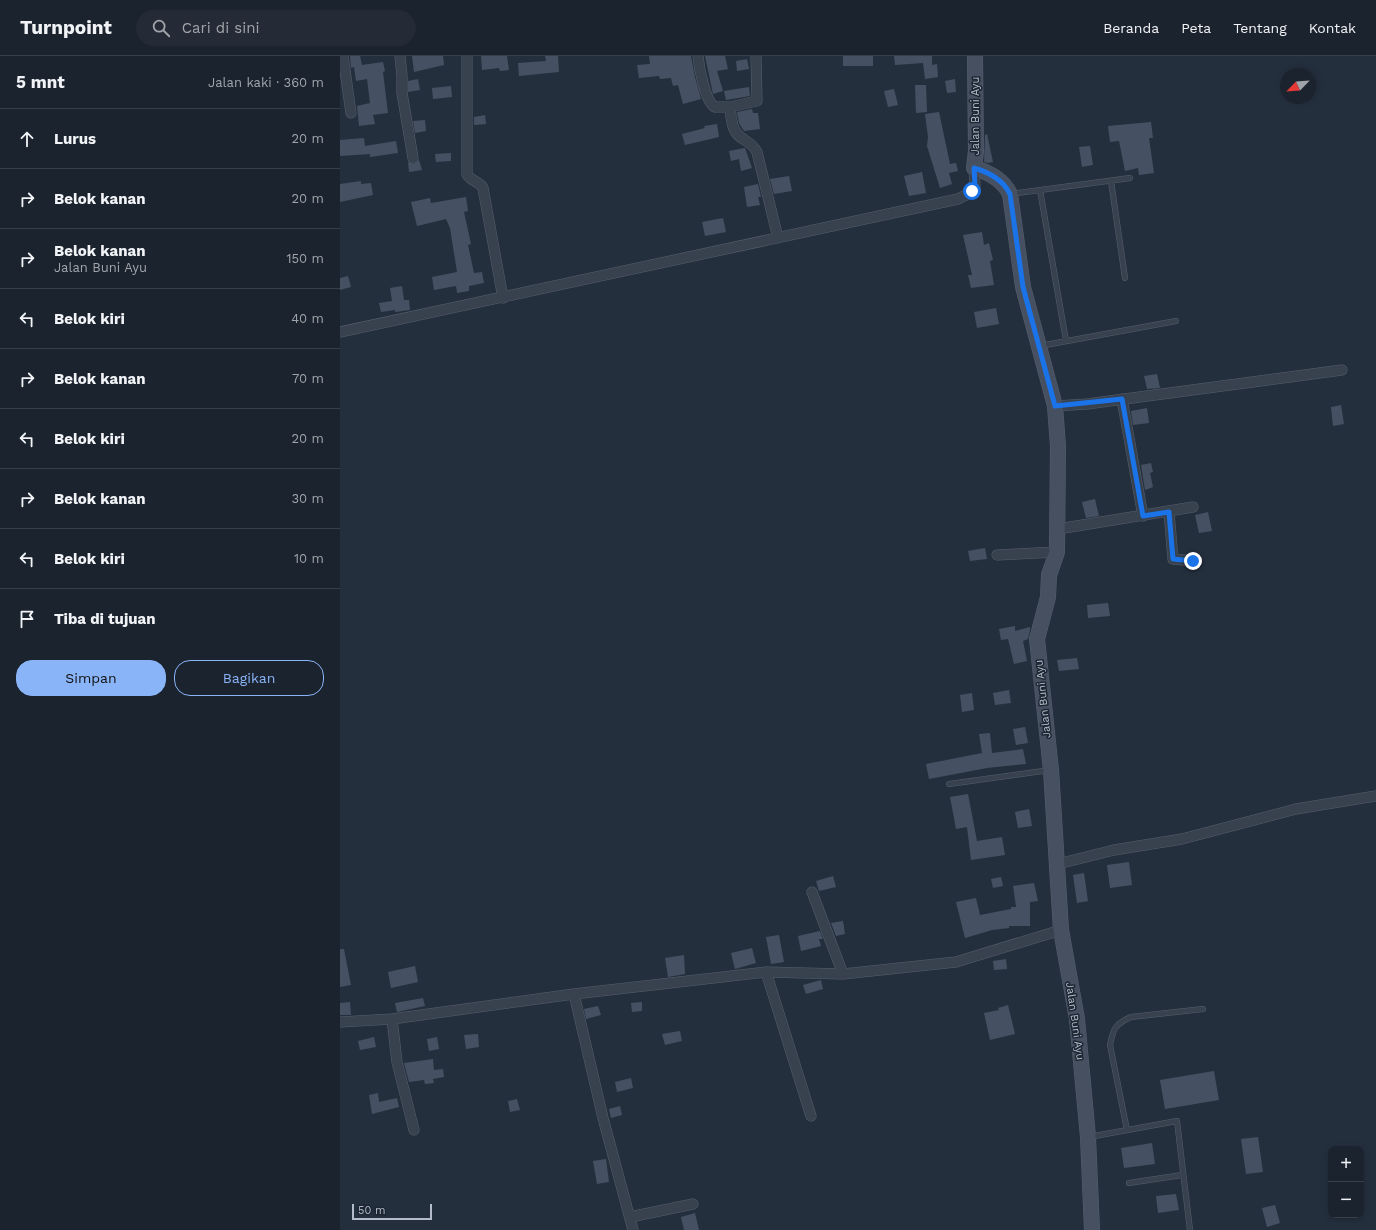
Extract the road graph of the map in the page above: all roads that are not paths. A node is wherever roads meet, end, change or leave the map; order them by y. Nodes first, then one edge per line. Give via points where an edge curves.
1 (343, 56) edge
2 (400, 56) edge
3 (467, 56) edge
4 (698, 56) edge
5 (756, 56) edge
6 (975, 56) edge
7 (730, 107) junction
8 (351, 113) dead end
9 (414, 158) dead end
10 (978, 169) junction
11 (1130, 178) dead end
12 (1111, 181) junction
13 (1040, 190) junction
14 (1010, 194) junction
15 (778, 238) junction
16 (1125, 278) dead end
17 (503, 298) junction
18 (1176, 321) dead end
19 (340, 332) edge
20 (1066, 340) junction
21 (1039, 346) junction
22 (1342, 370) dead end
23 (1122, 399) junction
24 (1055, 406) junction
25 (1193, 507) dead end
26 (1169, 512) junction
27 (1143, 516) junction
28 (1058, 529) junction
29 (1057, 552) junction
30 (997, 555) dead end
31 (1193, 561) dead end
32 (1051, 770) junction
33 (950, 784) dead end
34 (1376, 796) edge
35 (1058, 864) junction
36 (812, 892) dead end
37 (1061, 930) junction
38 (766, 972) junction
39 (843, 974) junction
40 (576, 1000) junction
41 (1203, 1009) dead end
42 (392, 1019) junction
43 (340, 1022) edge
44 (811, 1116) dead end
45 (414, 1130) dead end
46 (1126, 1130) junction
47 (1088, 1137) junction
48 (1182, 1175) junction
49 (1129, 1183) dead end
50 (693, 1204) dead end
51 (630, 1217) junction
52 (633, 1230) edge
53 (1092, 1230) edge
54 (1190, 1230) edge

1 - 8 street
2 - 9 street via 402,93
3 - 17 street via 467,174 483,188
4 - 7 street via 709,102 715,107
5 - 7 street via 757,101
6 - 10 main road, Jalan Buni Ayu
7 - 15 street via 734,130 738,136 753,144 757,152
10 - 14 main road via 1004,184
10 - 15 street via 975,186 968,194 958,199
11 - 12 lane
12 - 13 lane
12 - 16 lane
13 - 14 lane
13 - 20 lane
14 - 21 main road, Jalan Buni Ayu via 1023,287
15 - 17 street
17 - 19 street
18 - 20 lane
20 - 21 lane
21 - 24 main road, Jalan Buni Ayu
22 - 23 street
23 - 24 street
23 - 27 street
24 - 28 main road, Jalan Buni Ayu via 1058,446
25 - 26 street
26 - 27 street
26 - 31 street via 1173,559
27 - 28 street
28 - 29 main road, Jalan Buni Ayu
29 - 30 street
29 - 32 main road, Jalan Buni Ayu via 1049,576 1048,597 1037,639
32 - 33 lane
32 - 35 main road, Jalan Buni Ayu
34 - 35 street via 1296,809 1182,839 1114,850
35 - 37 main road, Jalan Buni Ayu
36 - 39 street
37 - 39 street via 956,962
37 - 47 main road, Jalan Buni Ayu via 1077,1018
38 - 39 street
38 - 40 street
38 - 44 street
40 - 42 street
40 - 51 street via 603,1118
41 - 46 lane via 1131,1017 1120,1022 1112,1031 1110,1045
42 - 43 street
42 - 45 street via 397,1062
46 - 47 lane
46 - 48 lane via 1176,1121
47 - 53 main road, Jalan Buni Ayu
48 - 49 lane
48 - 54 lane
50 - 51 street
51 - 52 street

